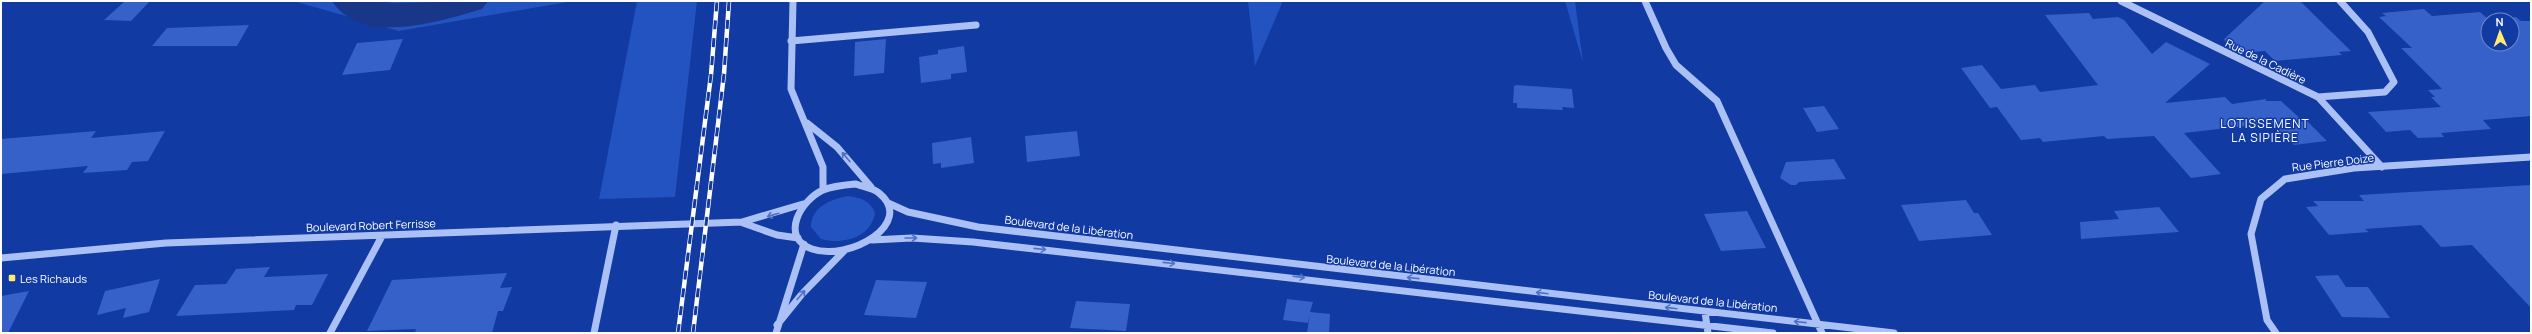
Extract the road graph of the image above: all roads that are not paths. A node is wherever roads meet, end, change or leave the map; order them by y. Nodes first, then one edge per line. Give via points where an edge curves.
1 (793, 1) edge
2 (1645, 1) edge
3 (2121, 1) edge
4 (2340, 1) edge
5 (976, 25) dead end
6 (791, 41) junction
7 (2318, 97) junction
8 (806, 123) junction
9 (2531, 157) edge
10 (2382, 167) junction
11 (871, 187) junction
12 (823, 190) junction
13 (888, 203) junction
14 (803, 204) junction
15 (742, 222) junction
16 (616, 225) junction
17 (382, 236) junction
18 (798, 238) junction
19 (872, 240) junction
20 (804, 244) junction
21 (844, 251) junction
22 (1, 258) edge
23 (1705, 312) junction
24 (1818, 324) junction
25 (776, 329) edge
26 (1708, 330) edge
27 (330, 333) edge
28 (594, 333) edge
29 (1773, 333) edge
30 (1822, 333) edge
31 (1894, 333) edge
32 (2276, 333) edge

1 - 6 street
2 - 24 street via 1674,61 1682,72 1709,90 1717,101
3 - 7 street, Rue de la Cadière
4 - 7 street via 2368,32 2394,82 2385,92
5 - 6 street
6 - 8 street via 791,89 798,110
7 - 10 street, Rue de la Cadière
11 -> 8 street via 837,147
8 - 12 street via 822,167
9 - 10 street, Rue Pierre Doize
10 - 32 street, Rue Pierre Doize via 2284,179 2261,199 2251,234 2267,320
11 - 12 street via 856,184 839,185
11 - 13 street via 882,193
12 - 14 street
13 - 19 street via 888,222
23 -> 13 street, Boulevard de la Libération via 978,227 908,212
14 -> 15 street, Boulevard Robert Ferrisse
14 - 18 street via 794,221 794,230
15 - 16 street, Boulevard Robert Ferrisse
15 - 18 street, Boulevard Robert Ferrisse via 777,235
16 - 17 street, Boulevard Robert Ferrisse
16 - 28 street
17 - 22 street, Boulevard Robert Ferrisse via 166,243
17 - 27 street
18 - 20 street
19 - 21 street
19 -> 26 street, Boulevard de la Libération via 912,238 973,242 1287,276
20 - 21 street via 822,252
20 - 25 street
25 -> 21 street via 802,294
24 -> 23 street, Boulevard de la Libération
23 - 26 street
24 - 30 street
24 - 31 street, Boulevard de la Libération
26 - 29 street, Boulevard de la Libération

